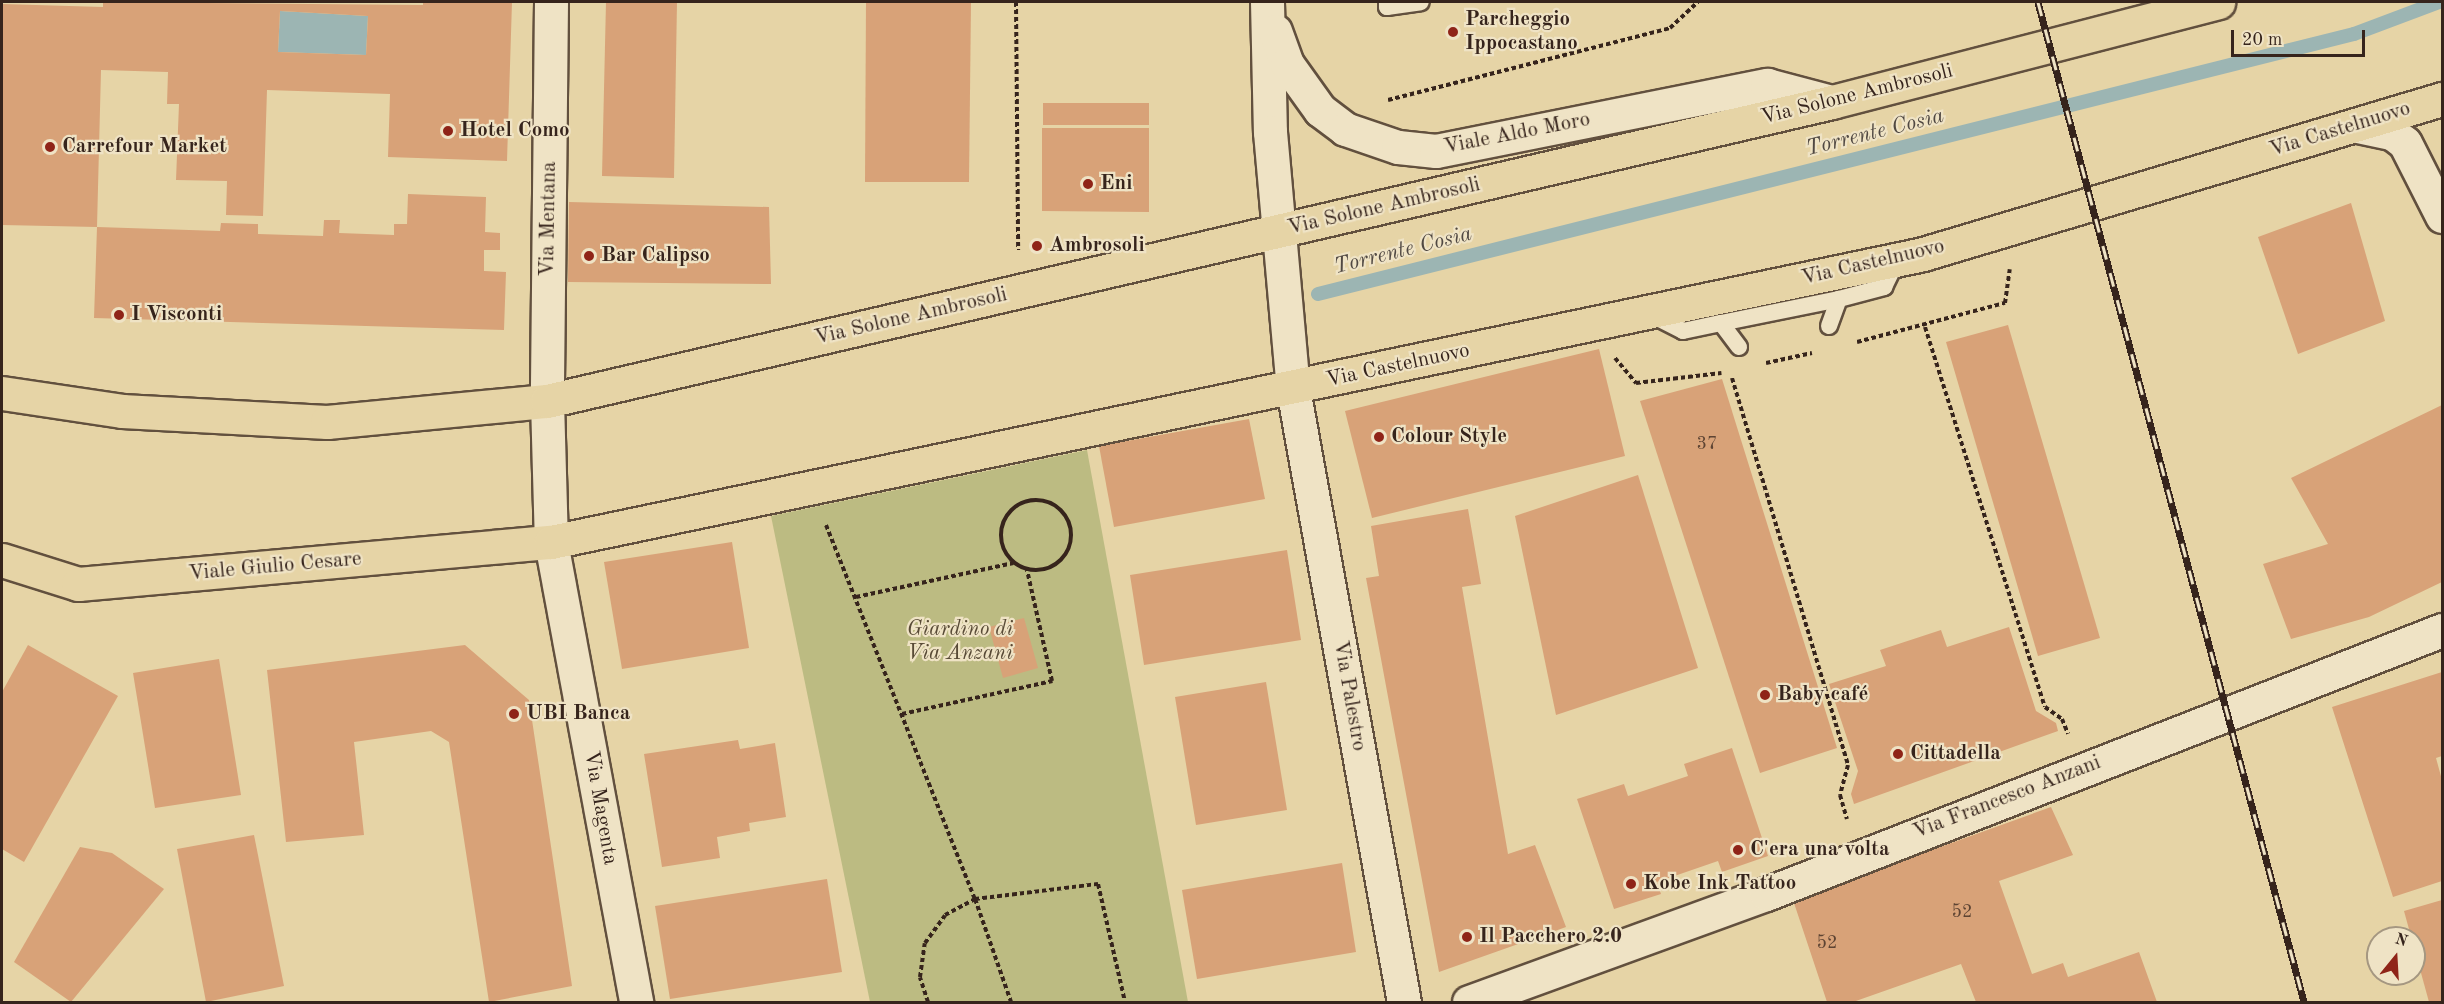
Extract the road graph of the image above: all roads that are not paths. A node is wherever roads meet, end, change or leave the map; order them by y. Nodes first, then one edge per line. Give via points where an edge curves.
1 (551, 2) edge
2 (1387, 2) edge
3 (1421, 2) edge
4 (2218, 2) edge
5 (1267, 6) edge
6 (2442, 99) edge
7 (1832, 102) junction
8 (2358, 126) junction
9 (2442, 216) edge
10 (1278, 233) junction
11 (1897, 260) junction
12 (1839, 299) junction
13 (1649, 313) junction
14 (1721, 323) junction
15 (1829, 326) dead end
16 (1739, 347) dead end
17 (1289, 350) joint
18 (1293, 388) junction
19 (2, 393) edge
20 (547, 401) junction
21 (551, 542) junction
22 (2, 560) edge
23 (2442, 630) edge
24 (636, 1002) edge
25 (1404, 1002) edge
26 (1469, 1002) edge

1 - 20 street, Via Mentana
2 - 3 lane via 1387,7
4 - 7 main road, Via Solone Ambrosoli
5 - 7 street, Viale Aldo Moro via 1287,64 1304,93 1345,129 1398,147 1436,151 1767,85
5 - 10 street, Viale Aldo Moro via 1270,132
6 - 8 main road, Via Castelnuovo
7 - 10 main road, Via Solone Ambrosoli
8 - 9 street via 2392,133 2404,143
8 - 11 main road, Via Castelnuovo
10 - 17 street, Viale Aldo Moro
10 - 20 main road, Via Solone Ambrosoli
11 - 12 lane via 1884,287
11 - 13 main road, Via Castelnuovo
12 - 14 lane
12 - 15 lane
13 - 14 lane via 1683,331
13 - 18 main road, Via Castelnuovo
14 - 16 lane
17 - 18 street, Via Palestro
18 - 21 main road
18 - 25 street, Via Palestro
19 - 20 main road via 122,411 327,423
20 - 21 street
21 - 22 main road, Viale Giulio Cesare via 78,584
21 - 24 street, Via Magenta
23 - 26 street, Via Francesco Anzani via 1766,894

